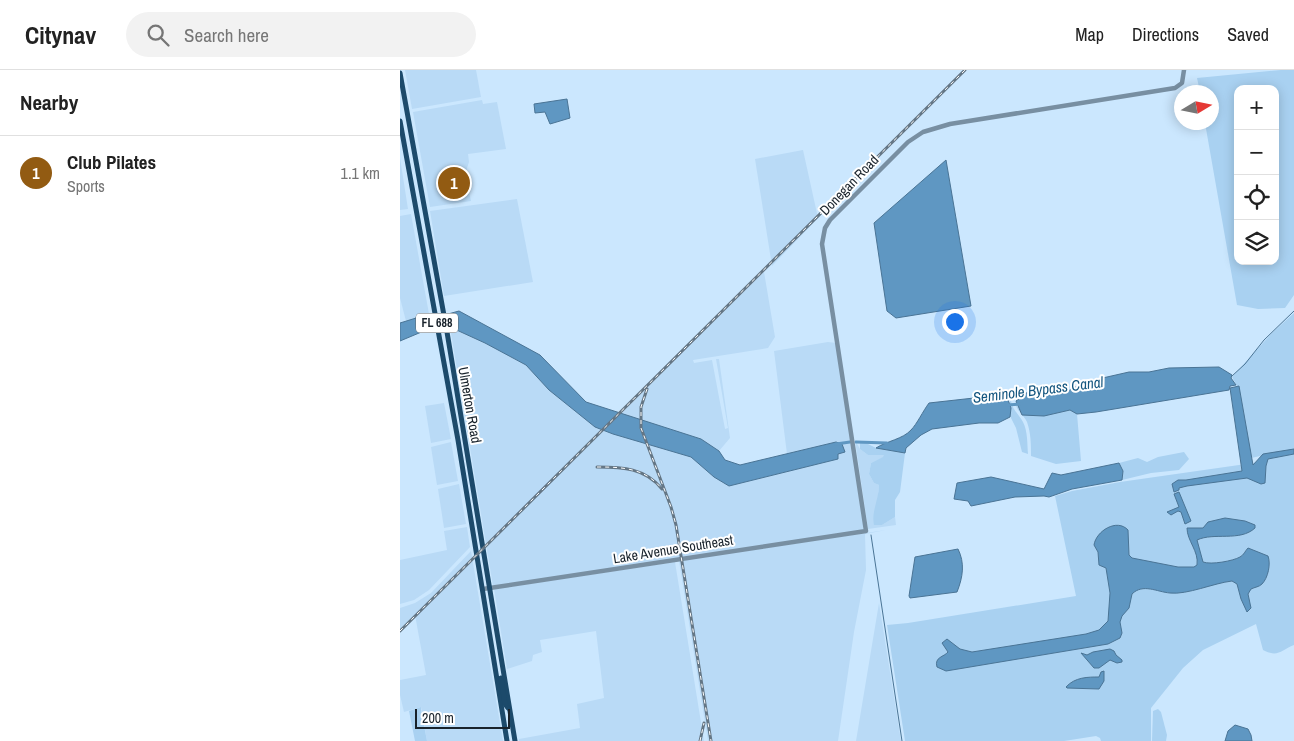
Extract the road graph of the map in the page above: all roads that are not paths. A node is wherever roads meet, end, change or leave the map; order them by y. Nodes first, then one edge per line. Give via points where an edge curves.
1 (1184, 70) edge
2 (400, 73) edge
3 (400, 121) edge
4 (866, 531) joint
5 (490, 588) junction
6 (483, 589) junction
7 (494, 657) junction
8 (510, 711) junction
9 (507, 741) edge
10 (515, 741) edge

1 - 4 street, Donegan Road via 1182,83 1174,88 931,128 908,142 830,220 822,244
2 - 5 main road, Ulmerton Road / FL 688
3 - 6 main road, Ulmerton Road / FL 688
4 - 5 street, Lake Avenue Southeast
5 - 6 street, Lake Avenue Southeast
5 - 8 main road, Ulmerton Road / FL 688
6 - 7 main road, Ulmerton Road / FL 688
7 - 8 main road via 498,660 505,704
7 - 9 main road, Ulmerton Road / FL 688
8 - 10 main road, Ulmerton Road / FL 688

